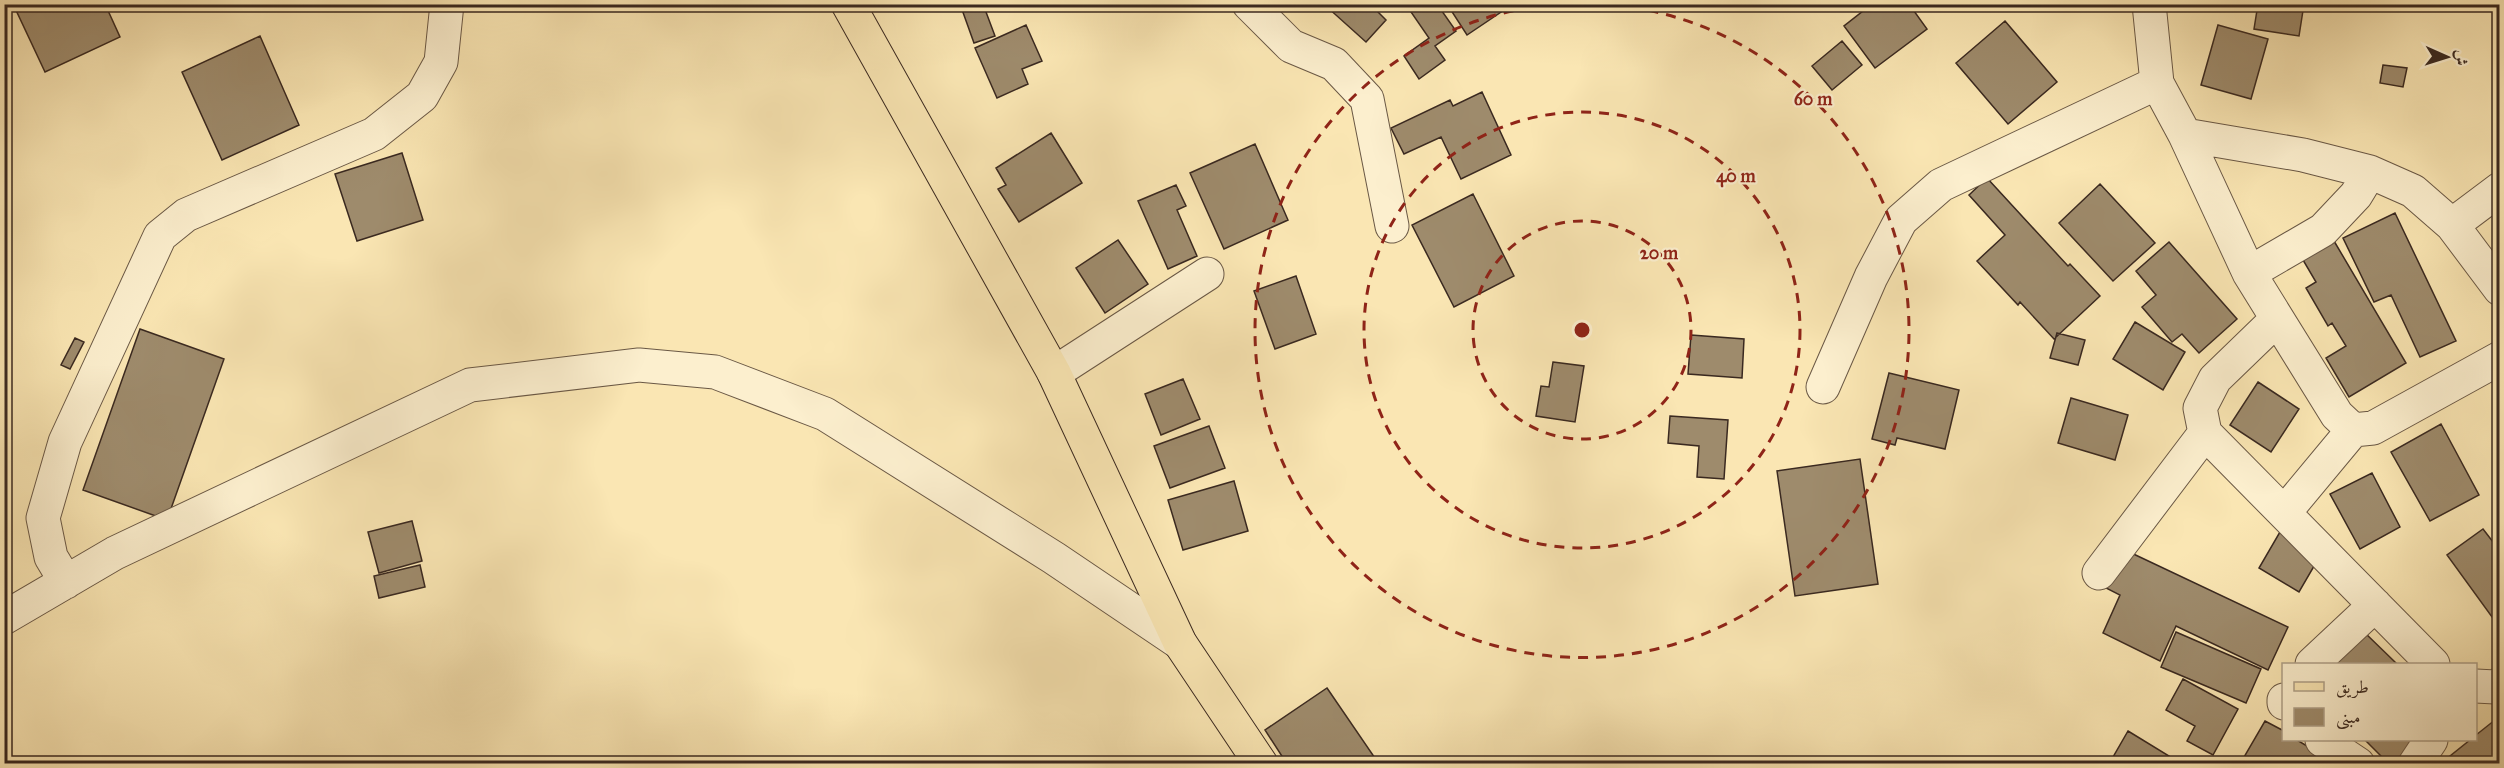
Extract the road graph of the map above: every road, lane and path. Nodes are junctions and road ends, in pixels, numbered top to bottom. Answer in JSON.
{"nodes":[{"id":1,"x":447,"y":4,"type":"edge"},
{"id":2,"x":848,"y":4,"type":"edge"},
{"id":3,"x":1249,"y":4,"type":"edge"},
{"id":4,"x":2149,"y":4,"type":"edge"},
{"id":5,"x":2157,"y":83,"type":"junction"},
{"id":6,"x":2185,"y":135,"type":"junction"},
{"id":7,"x":2370,"y":172,"type":"junction"},
{"id":8,"x":2499,"y":189,"type":"edge"},
{"id":9,"x":2452,"y":225,"type":"junction"},
{"id":10,"x":1392,"y":226,"type":"dead end"},
{"id":11,"x":2249,"y":273,"type":"junction"},
{"id":12,"x":1208,"y":274,"type":"dead end"},
{"id":13,"x":2499,"y":289,"type":"edge"},
{"id":14,"x":2277,"y":319,"type":"junction"},
{"id":15,"x":2499,"y":358,"type":"edge"},
{"id":16,"x":1054,"y":373,"type":"junction"},
{"id":17,"x":1823,"y":387,"type":"dead end"},
{"id":18,"x":2353,"y":429,"type":"junction"},
{"id":19,"x":2205,"y":433,"type":"junction"},
{"id":20,"x":2284,"y":513,"type":"junction"},
{"id":21,"x":2099,"y":573,"type":"dead end"},
{"id":22,"x":66,"y":582,"type":"junction"},
{"id":23,"x":2375,"y":606,"type":"junction"},
{"id":24,"x":4,"y":618,"type":"edge"},
{"id":25,"x":1180,"y":643,"type":"junction"},
{"id":26,"x":2313,"y":663,"type":"edge"},
{"id":27,"x":2432,"y":663,"type":"edge"},
{"id":28,"x":2499,"y":684,"type":"edge"},
{"id":29,"x":2477,"y":686,"type":"edge"},
{"id":30,"x":2324,"y":741,"type":"edge"},
{"id":31,"x":2430,"y":741,"type":"edge"},
{"id":32,"x":1261,"y":764,"type":"edge"},
{"id":33,"x":2358,"y":764,"type":"edge"},
{"id":34,"x":2415,"y":764,"type":"edge"}],
"edges":[{"from":1,"to":22,"type":"street"},
{"from":2,"to":16,"type":"main road"},
{"from":3,"to":10,"type":"street"},
{"from":4,"to":5,"type":"street"},
{"from":5,"to":6,"type":"street"},
{"from":5,"to":17,"type":"street"},
{"from":6,"to":7,"type":"street"},
{"from":6,"to":11,"type":"street"},
{"from":7,"to":9,"type":"street"},
{"from":7,"to":11,"type":"street"},
{"from":8,"to":9,"type":"street"},
{"from":9,"to":13,"type":"street"},
{"from":11,"to":14,"type":"street"},
{"from":12,"to":16,"type":"street"},
{"from":14,"to":18,"type":"street"},
{"from":14,"to":19,"type":"street"},
{"from":15,"to":18,"type":"street"},
{"from":16,"to":25,"type":"main road"},
{"from":18,"to":20,"type":"street"},
{"from":19,"to":20,"type":"street"},
{"from":19,"to":21,"type":"street"},
{"from":20,"to":23,"type":"street"},
{"from":22,"to":24,"type":"street"},
{"from":22,"to":25,"type":"street"},
{"from":23,"to":26,"type":"street"},
{"from":23,"to":27,"type":"street"},
{"from":25,"to":32,"type":"main road"},
{"from":28,"to":29,"type":"street"},
{"from":30,"to":33,"type":"street"},
{"from":31,"to":34,"type":"street"}]}
